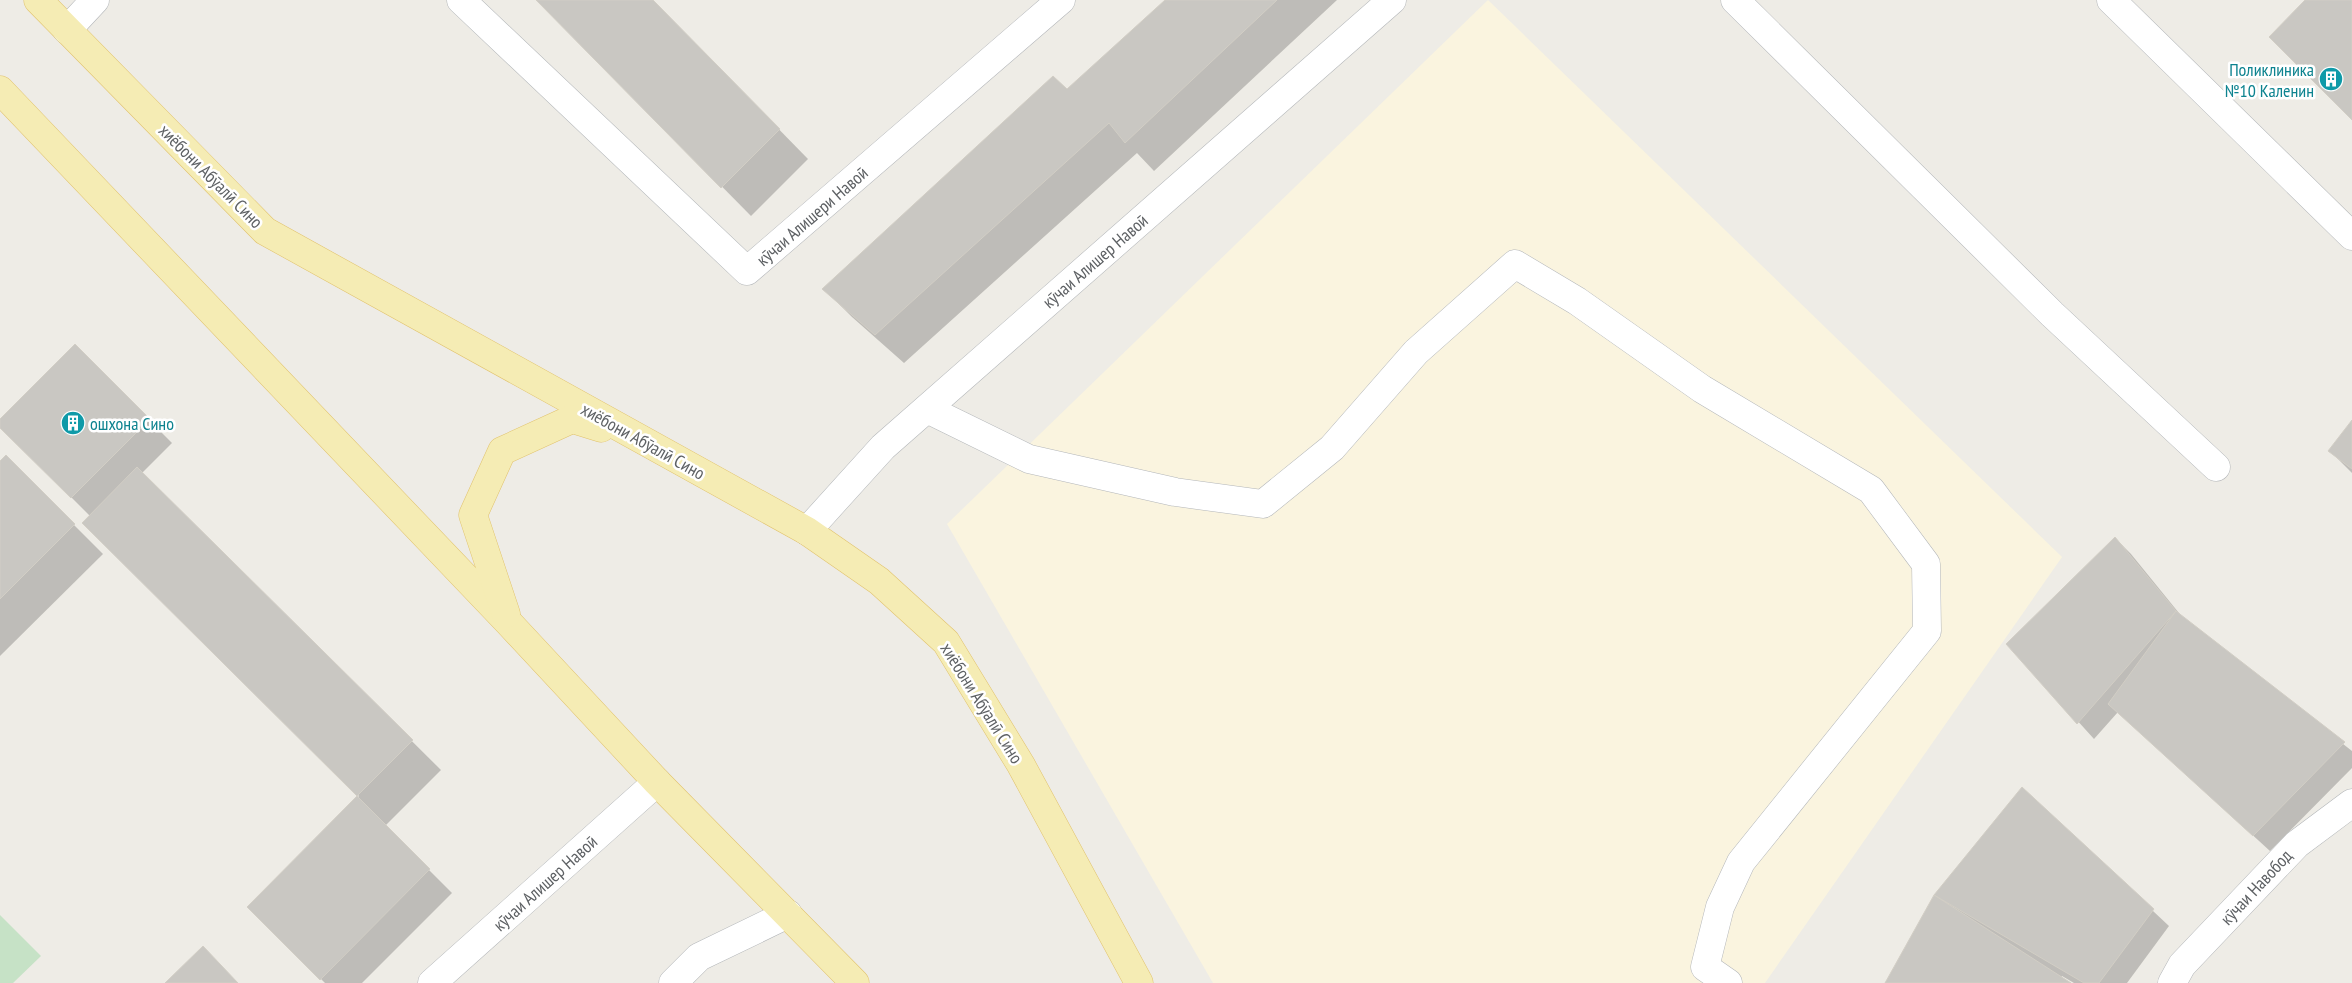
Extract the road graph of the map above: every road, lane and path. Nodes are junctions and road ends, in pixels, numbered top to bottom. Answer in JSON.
{"nodes":[{"id":1,"x":38,"y":0,"type":"edge"},
{"id":2,"x":95,"y":0,"type":"edge"},
{"id":3,"x":460,"y":0,"type":"edge"},
{"id":4,"x":1061,"y":0,"type":"edge"},
{"id":5,"x":1392,"y":0,"type":"edge"},
{"id":6,"x":1736,"y":0,"type":"edge"},
{"id":7,"x":2111,"y":0,"type":"edge"},
{"id":8,"x":67,"y":30,"type":"junction"},
{"id":9,"x":0,"y":90,"type":"edge"},
{"id":10,"x":2351,"y":232,"type":"edge"},
{"id":11,"x":927,"y":409,"type":"junction"},
{"id":12,"x":645,"y":443,"type":"junction"},
{"id":13,"x":2216,"y":467,"type":"dead end"},
{"id":14,"x":807,"y":531,"type":"junction"},
{"id":15,"x":508,"y":622,"type":"junction"},
{"id":16,"x":657,"y":782,"type":"junction"},
{"id":17,"x":2352,"y":802,"type":"edge"},
{"id":18,"x":788,"y":914,"type":"junction"},
{"id":19,"x":1134,"y":979,"type":"edge"},
{"id":20,"x":432,"y":983,"type":"edge"},
{"id":21,"x":673,"y":983,"type":"edge"},
{"id":22,"x":855,"y":983,"type":"edge"},
{"id":23,"x":1728,"y":983,"type":"edge"},
{"id":24,"x":2172,"y":983,"type":"edge"}],
"edges":[{"from":1,"to":8,"type":"main road","name":"хиёбони Абӯалӣ Сино"},
{"from":2,"to":8,"type":"street"},
{"from":3,"to":4,"type":"street","name":"кӯчаи Алишери Навоӣ"},
{"from":5,"to":11,"type":"street","name":"кӯчаи Алишер Навоӣ"},
{"from":6,"to":13,"type":"street"},
{"from":7,"to":10,"type":"street"},
{"from":8,"to":12,"type":"main road","name":"хиёбони Абӯалӣ Сино"},
{"from":9,"to":15,"type":"main road"},
{"from":11,"to":14,"type":"street","name":"кӯчаи Алишер Навоӣ"},
{"from":11,"to":23,"type":"street"},
{"from":12,"to":14,"type":"main road","name":"хиёбони Абӯалӣ Сино"},
{"from":12,"to":15,"type":"main road"},
{"from":14,"to":19,"type":"main road","name":"хиёбони Абӯалӣ Сино"},
{"from":15,"to":16,"type":"main road"},
{"from":16,"to":18,"type":"main road"},
{"from":16,"to":20,"type":"street","name":"кӯчаи Алишер Навоӣ"},
{"from":17,"to":24,"type":"street","name":"кӯчаи Навобод"},
{"from":18,"to":21,"type":"street"},
{"from":18,"to":22,"type":"main road"}]}
